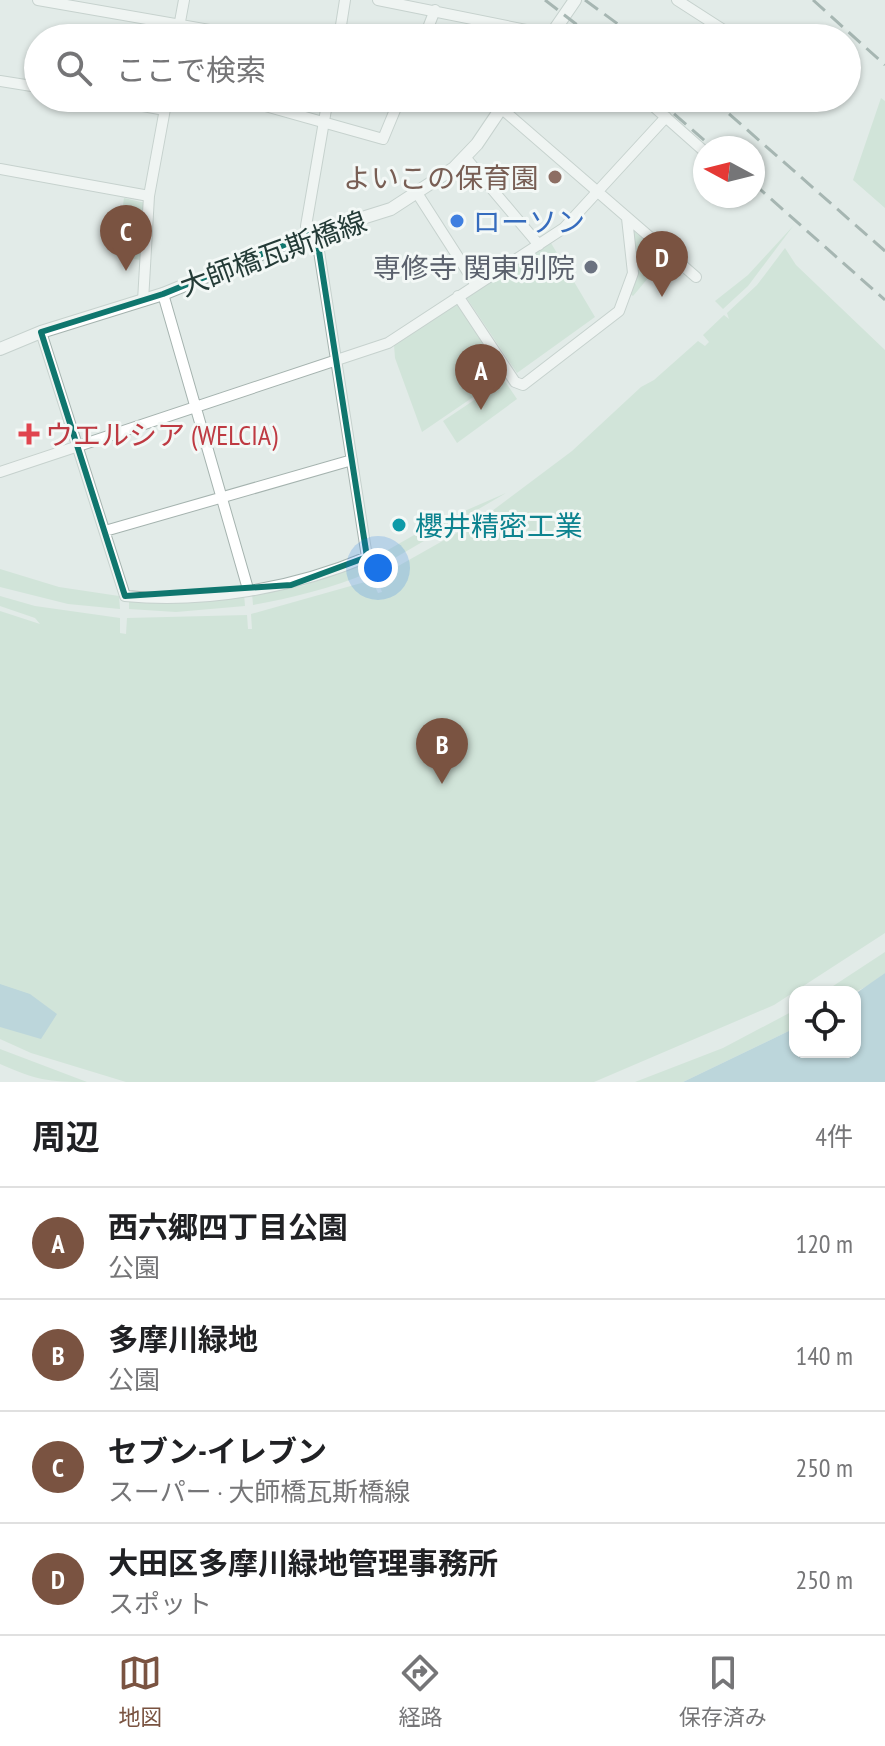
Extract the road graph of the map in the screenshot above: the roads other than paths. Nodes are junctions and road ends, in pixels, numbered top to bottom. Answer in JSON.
{"nodes":[{"id":1,"x":38,"y":0,"type":"edge"},
{"id":2,"x":184,"y":0,"type":"edge"},
{"id":3,"x":345,"y":0,"type":"edge"},
{"id":4,"x":378,"y":0,"type":"edge"},
{"id":5,"x":575,"y":0,"type":"edge"},
{"id":6,"x":677,"y":0,"type":"edge"},
{"id":7,"x":92,"y":5,"type":"edge"},
{"id":8,"x":435,"y":10,"type":"junction"},
{"id":9,"x":175,"y":24,"type":"edge"},
{"id":10,"x":179,"y":24,"type":"edge"},
{"id":11,"x":341,"y":24,"type":"edge"},
{"id":12,"x":430,"y":24,"type":"edge"},
{"id":13,"x":497,"y":24,"type":"edge"},
{"id":14,"x":558,"y":24,"type":"edge"},
{"id":15,"x":714,"y":24,"type":"edge"},
{"id":16,"x":0,"y":81,"type":"edge"},
{"id":17,"x":24,"y":85,"type":"edge"},
{"id":18,"x":165,"y":112,"type":"edge"},
{"id":19,"x":283,"y":112,"type":"edge"},
{"id":20,"x":325,"y":112,"type":"edge"},
{"id":21,"x":394,"y":112,"type":"edge"},
{"id":22,"x":498,"y":112,"type":"edge"},
{"id":23,"x":515,"y":112,"type":"edge"},
{"id":24,"x":660,"y":112,"type":"edge"},
{"id":25,"x":666,"y":117,"type":"junction"},
{"id":26,"x":323,"y":124,"type":"junction"},
{"id":27,"x":693,"y":141,"type":"edge"},
{"id":28,"x":465,"y":157,"type":"junction"},
{"id":29,"x":0,"y":169,"type":"edge"},
{"id":30,"x":598,"y":191,"type":"junction"},
{"id":31,"x":417,"y":193,"type":"junction"},
{"id":32,"x":149,"y":196,"type":"junction"},
{"id":33,"x":627,"y":218,"type":"junction"},
{"id":34,"x":312,"y":234,"type":"junction"},
{"id":35,"x":539,"y":245,"type":"junction"},
{"id":36,"x":696,"y":277,"type":"dead end"},
{"id":37,"x":476,"y":285,"type":"junction"},
{"id":38,"x":163,"y":294,"type":"junction"},
{"id":39,"x":458,"y":296,"type":"junction"},
{"id":40,"x":143,"y":301,"type":"junction"},
{"id":41,"x":41,"y":332,"type":"junction"},
{"id":42,"x":0,"y":349,"type":"edge"},
{"id":43,"x":335,"y":360,"type":"junction"},
{"id":44,"x":196,"y":408,"type":"junction"},
{"id":45,"x":77,"y":447,"type":"junction"},
{"id":46,"x":352,"y":460,"type":"junction"},
{"id":47,"x":0,"y":472,"type":"edge"},
{"id":48,"x":222,"y":498,"type":"junction"},
{"id":49,"x":105,"y":531,"type":"junction"},
{"id":50,"x":248,"y":589,"type":"junction"}],
"edges":[{"from":1,"to":7,"type":"street"},
{"from":2,"to":10,"type":"street"},
{"from":3,"to":11,"type":"street"},
{"from":4,"to":8,"type":"street"},
{"from":5,"to":14,"type":"street"},
{"from":6,"to":15,"type":"street"},
{"from":7,"to":9,"type":"street"},
{"from":8,"to":12,"type":"street"},
{"from":8,"to":13,"type":"street"},
{"from":16,"to":17,"type":"street"},
{"from":18,"to":32,"type":"street"},
{"from":19,"to":26,"type":"street"},
{"from":20,"to":26,"type":"street"},
{"from":21,"to":26,"type":"street"},
{"from":22,"to":28,"type":"street","name":"大師橋瓦斯橋線"},
{"from":23,"to":30,"type":"street"},
{"from":24,"to":25,"type":"street"},
{"from":25,"to":27,"type":"street"},
{"from":25,"to":30,"type":"street"},
{"from":26,"to":34,"type":"street"},
{"from":28,"to":31,"type":"street","name":"大師橋瓦斯橋線"},
{"from":28,"to":35,"type":"street"},
{"from":29,"to":32,"type":"street"},
{"from":30,"to":33,"type":"street"},
{"from":30,"to":35,"type":"street"},
{"from":31,"to":34,"type":"street","name":"大師橋瓦斯橋線"},
{"from":31,"to":37,"type":"street"},
{"from":32,"to":40,"type":"street"},
{"from":33,"to":36,"type":"street"},
{"from":33,"to":39,"type":"street"},
{"from":34,"to":38,"type":"street","name":"大師橋瓦斯橋線"},
{"from":34,"to":43,"type":"street"},
{"from":35,"to":37,"type":"street"},
{"from":37,"to":39,"type":"street"},
{"from":38,"to":40,"type":"street","name":"大師橋瓦斯橋線"},
{"from":38,"to":44,"type":"street"},
{"from":39,"to":43,"type":"street"},
{"from":40,"to":41,"type":"street","name":"大師橋瓦斯橋線"},
{"from":41,"to":42,"type":"street","name":"大師橋瓦斯橋線"},
{"from":41,"to":45,"type":"street"},
{"from":43,"to":44,"type":"street"},
{"from":43,"to":46,"type":"street"},
{"from":44,"to":45,"type":"street"},
{"from":44,"to":48,"type":"street"},
{"from":45,"to":47,"type":"street"},
{"from":45,"to":49,"type":"street"},
{"from":46,"to":48,"type":"street"},
{"from":46,"to":50,"type":"street"},
{"from":48,"to":49,"type":"street"},
{"from":48,"to":50,"type":"street"},
{"from":49,"to":50,"type":"street"}]}
